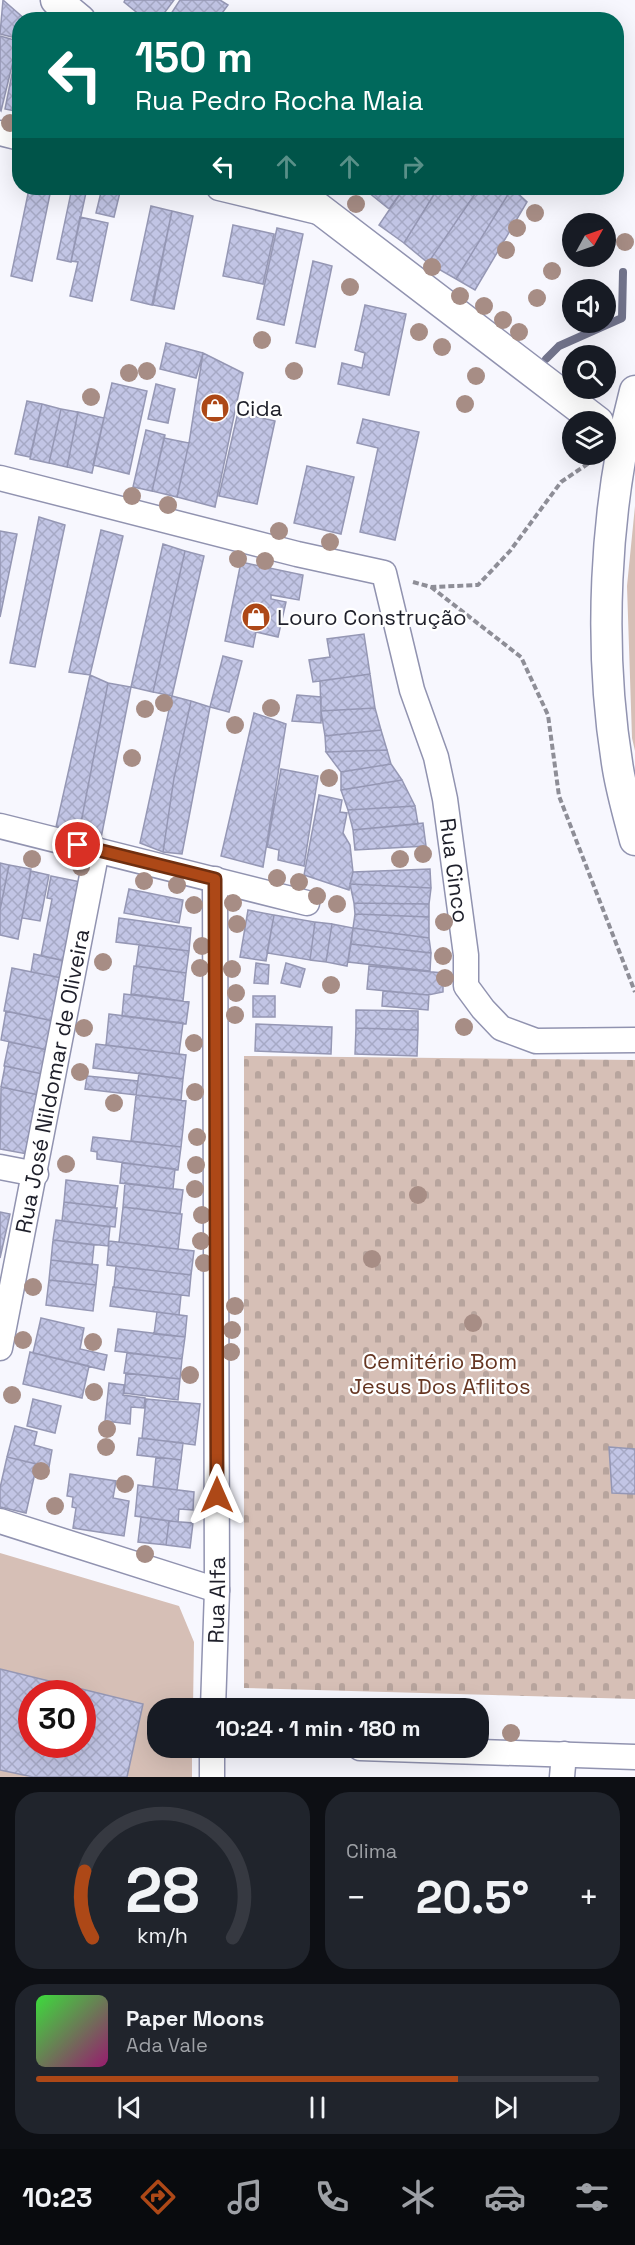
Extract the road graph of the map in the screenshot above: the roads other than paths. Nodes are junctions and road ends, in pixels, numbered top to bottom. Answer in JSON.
{"nodes":[{"id":1,"x":56,"y":0,"type":"edge"},
{"id":2,"x":70,"y":12,"type":"edge"},
{"id":3,"x":248,"y":195,"type":"edge"},
{"id":4,"x":301,"y":195,"type":"edge"},
{"id":5,"x":325,"y":214,"type":"junction"},
{"id":6,"x":635,"y":391,"type":"edge"},
{"id":7,"x":584,"y":411,"type":"edge"},
{"id":8,"x":616,"y":428,"type":"edge"},
{"id":9,"x":610,"y":465,"type":"edge"},
{"id":10,"x":0,"y":478,"type":"edge"},
{"id":11,"x":0,"y":826,"type":"edge"},
{"id":12,"x":635,"y":840,"type":"edge"},
{"id":13,"x":97,"y":850,"type":"junction"},
{"id":14,"x":215,"y":879,"type":"junction"},
{"id":15,"x":307,"y":903,"type":"dead end"},
{"id":16,"x":635,"y":1040,"type":"edge"},
{"id":17,"x":0,"y":1167,"type":"edge"},
{"id":18,"x":36,"y":1174,"type":"junction"},
{"id":19,"x":0,"y":1348,"type":"edge"},
{"id":20,"x":0,"y":1521,"type":"edge"},
{"id":21,"x":217,"y":1590,"type":"junction"},
{"id":22,"x":213,"y":1698,"type":"edge"},
{"id":23,"x":635,"y":1757,"type":"edge"},
{"id":24,"x":212,"y":1758,"type":"edge"},
{"id":25,"x":473,"y":1758,"type":"edge"},
{"id":26,"x":563,"y":1766,"type":"edge"},
{"id":27,"x":212,"y":1777,"type":"edge"}],
"edges":[{"from":1,"to":2,"type":"street"},
{"from":3,"to":5,"type":"street"},
{"from":4,"to":5,"type":"street"},
{"from":5,"to":7,"type":"street"},
{"from":6,"to":8,"type":"street"},
{"from":9,"to":12,"type":"street"},
{"from":10,"to":16,"type":"street","name":"Rua Cinco"},
{"from":11,"to":13,"type":"street"},
{"from":13,"to":14,"type":"street"},
{"from":13,"to":18,"type":"street","name":"Rua José Nildomar de Oliveira"},
{"from":14,"to":15,"type":"street"},
{"from":14,"to":21,"type":"street","name":"Rua Alfa"},
{"from":17,"to":18,"type":"street"},
{"from":18,"to":19,"type":"street","name":"Rua José Nildomar de Oliveira"},
{"from":20,"to":21,"type":"street"},
{"from":21,"to":22,"type":"street","name":"Rua Alfa"},
{"from":23,"to":26,"type":"street"},
{"from":24,"to":27,"type":"street"},
{"from":25,"to":26,"type":"street"}]}
